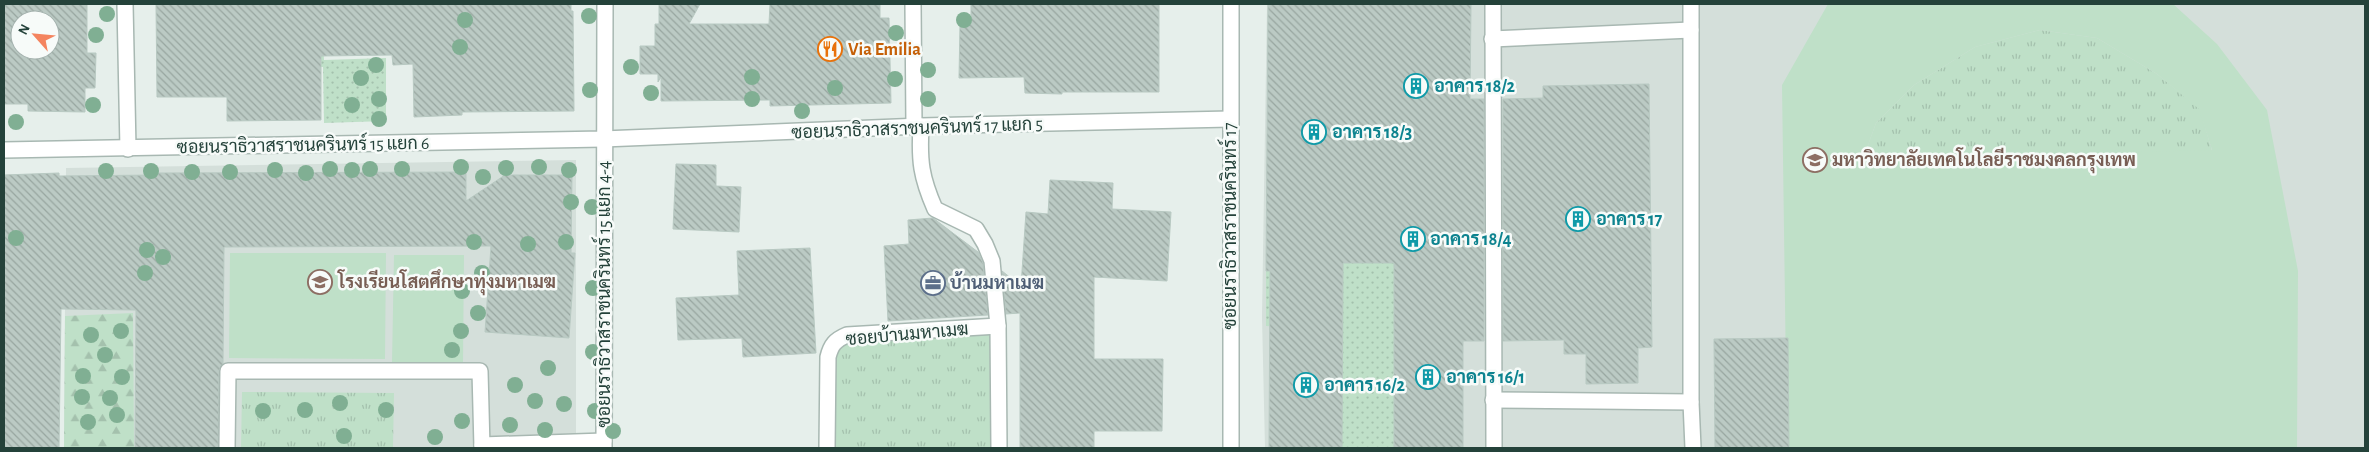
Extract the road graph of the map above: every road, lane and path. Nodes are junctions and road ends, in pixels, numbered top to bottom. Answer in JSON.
{"nodes":[{"id":1,"x":126,"y":4,"type":"edge"},
{"id":2,"x":605,"y":4,"type":"edge"},
{"id":3,"x":913,"y":4,"type":"edge"},
{"id":4,"x":1231,"y":4,"type":"edge"},
{"id":5,"x":1493,"y":4,"type":"edge"},
{"id":6,"x":1690,"y":4,"type":"edge"},
{"id":7,"x":1691,"y":30,"type":"junction"},
{"id":8,"x":1492,"y":39,"type":"junction"},
{"id":9,"x":1230,"y":119,"type":"junction"},
{"id":10,"x":918,"y":126,"type":"junction"},
{"id":11,"x":603,"y":140,"type":"junction"},
{"id":12,"x":128,"y":149,"type":"junction"},
{"id":13,"x":4,"y":150,"type":"edge"},
{"id":14,"x":998,"y":326,"type":"junction"},
{"id":15,"x":1493,"y":400,"type":"junction"},
{"id":16,"x":1691,"y":402,"type":"junction"},
{"id":17,"x":604,"y":445,"type":"edge"},
{"id":18,"x":482,"y":447,"type":"edge"},
{"id":19,"x":227,"y":448,"type":"edge"},
{"id":20,"x":827,"y":448,"type":"edge"},
{"id":21,"x":999,"y":448,"type":"edge"},
{"id":22,"x":1231,"y":448,"type":"edge"},
{"id":23,"x":1494,"y":448,"type":"edge"},
{"id":24,"x":1693,"y":448,"type":"edge"}],
"edges":[{"from":1,"to":12,"type":"street"},
{"from":2,"to":11,"type":"street","name":"ซอยนราธิวาสราชนครินทร์ 15 แยก 4-4"},
{"from":3,"to":10,"type":"street"},
{"from":4,"to":9,"type":"street","name":"ซอยนราธิวาสราชนครินทร์ 17"},
{"from":5,"to":8,"type":"street"},
{"from":6,"to":7,"type":"street"},
{"from":7,"to":8,"type":"street"},
{"from":7,"to":16,"type":"street"},
{"from":8,"to":15,"type":"street"},
{"from":9,"to":10,"type":"street","name":"ซอยนราธิวาสราชนครินทร์ 17 แยก 5"},
{"from":9,"to":22,"type":"street","name":"ซอยนราธิวาสราชนครินทร์ 17"},
{"from":10,"to":11,"type":"street","name":"ซอยนราธิวาสราชนครินทร์ 17 แยก 5"},
{"from":10,"to":14,"type":"street"},
{"from":11,"to":12,"type":"street","name":"ซอยนราธิวาสราชนครินทร์ 15 แยก 6"},
{"from":11,"to":17,"type":"street","name":"ซอยนราธิวาสราชนครินทร์ 15 แยก 4-4"},
{"from":12,"to":13,"type":"street","name":"ซอยนราธิวาสราชนครินทร์ 15 แยก 6"},
{"from":14,"to":20,"type":"street","name":"ซอยบ้านมหาเมฆ"},
{"from":14,"to":21,"type":"street"},
{"from":15,"to":16,"type":"street"},
{"from":15,"to":23,"type":"street"},
{"from":16,"to":24,"type":"street"},
{"from":17,"to":18,"type":"street"},
{"from":18,"to":19,"type":"street"}]}
